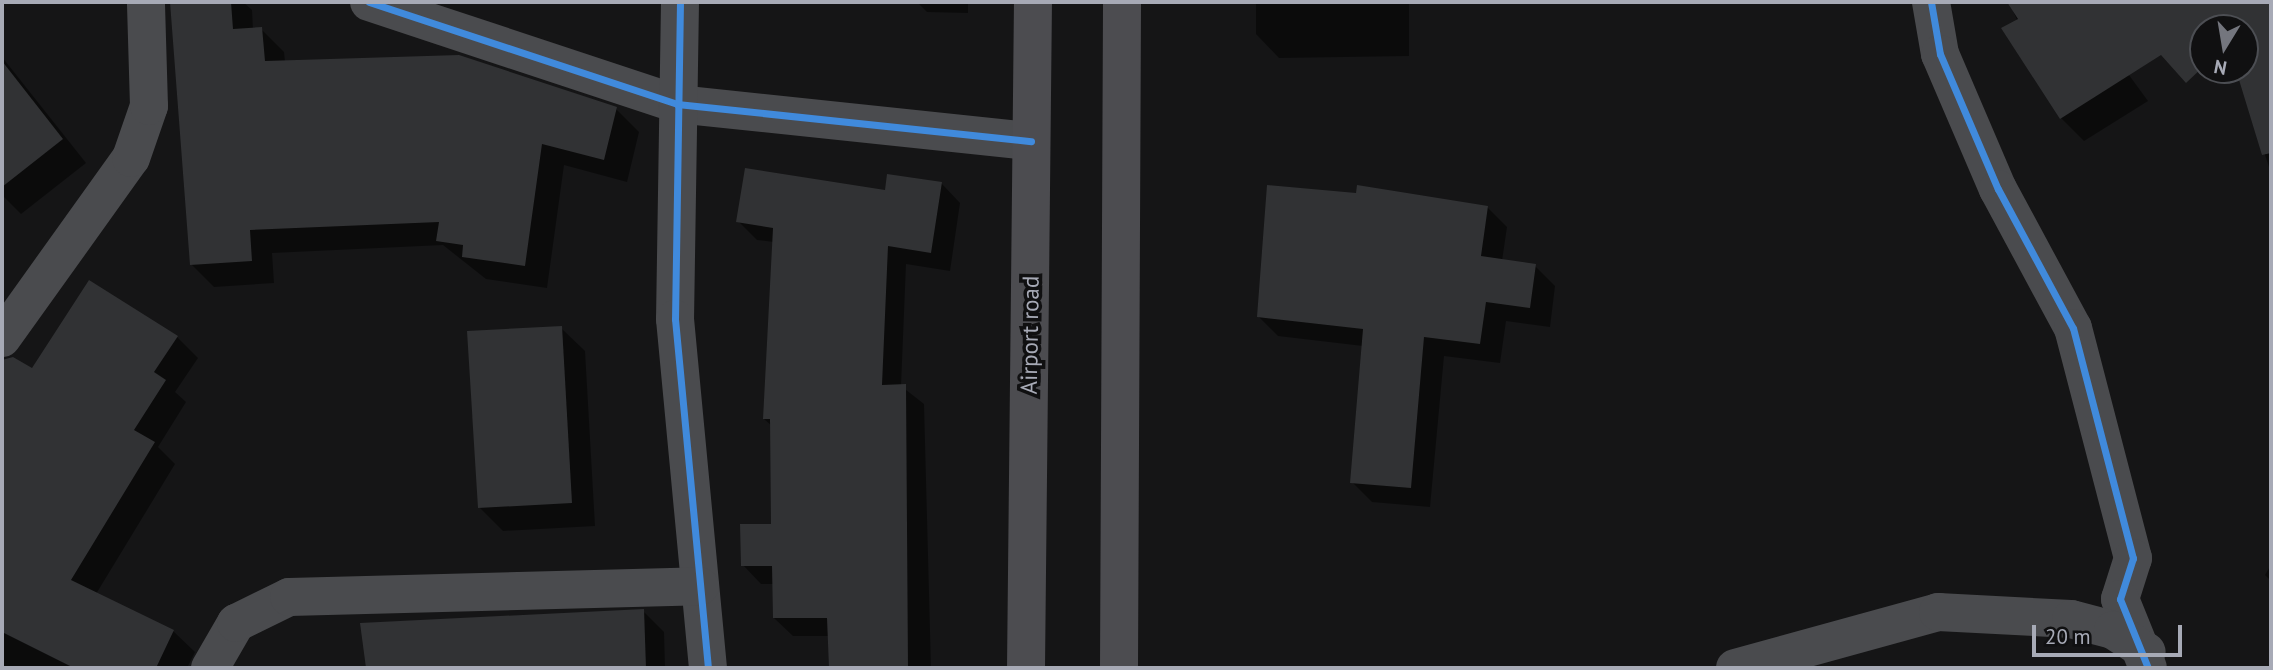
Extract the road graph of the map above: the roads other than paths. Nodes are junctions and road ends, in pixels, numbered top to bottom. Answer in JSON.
{"nodes":[{"id":1,"x":146,"y":2,"type":"edge"},
{"id":2,"x":369,"y":2,"type":"edge"},
{"id":3,"x":680,"y":2,"type":"edge"},
{"id":4,"x":1033,"y":2,"type":"edge"},
{"id":5,"x":1122,"y":2,"type":"edge"},
{"id":6,"x":1931,"y":2,"type":"edge"},
{"id":7,"x":677,"y":104,"type":"junction"},
{"id":8,"x":1031,"y":141,"type":"junction"},
{"id":9,"x":2,"y":338,"type":"edge"},
{"id":10,"x":700,"y":586,"type":"junction"},
{"id":11,"x":2148,"y":660,"type":"edge"},
{"id":12,"x":210,"y":668,"type":"edge"},
{"id":13,"x":708,"y":668,"type":"edge"},
{"id":14,"x":1026,"y":668,"type":"edge"},
{"id":15,"x":1119,"y":668,"type":"edge"},
{"id":16,"x":1735,"y":668,"type":"edge"}],
"edges":[{"from":1,"to":9,"type":"street"},
{"from":2,"to":7,"type":"street"},
{"from":3,"to":7,"type":"street"},
{"from":4,"to":8,"type":"main road","name":"Airport road"},
{"from":5,"to":15,"type":"main road"},
{"from":6,"to":11,"type":"street"},
{"from":7,"to":8,"type":"street"},
{"from":7,"to":10,"type":"street"},
{"from":8,"to":14,"type":"main road","name":"Airport road"},
{"from":10,"to":12,"type":"street"},
{"from":10,"to":13,"type":"street"},
{"from":11,"to":16,"type":"street"}]}
